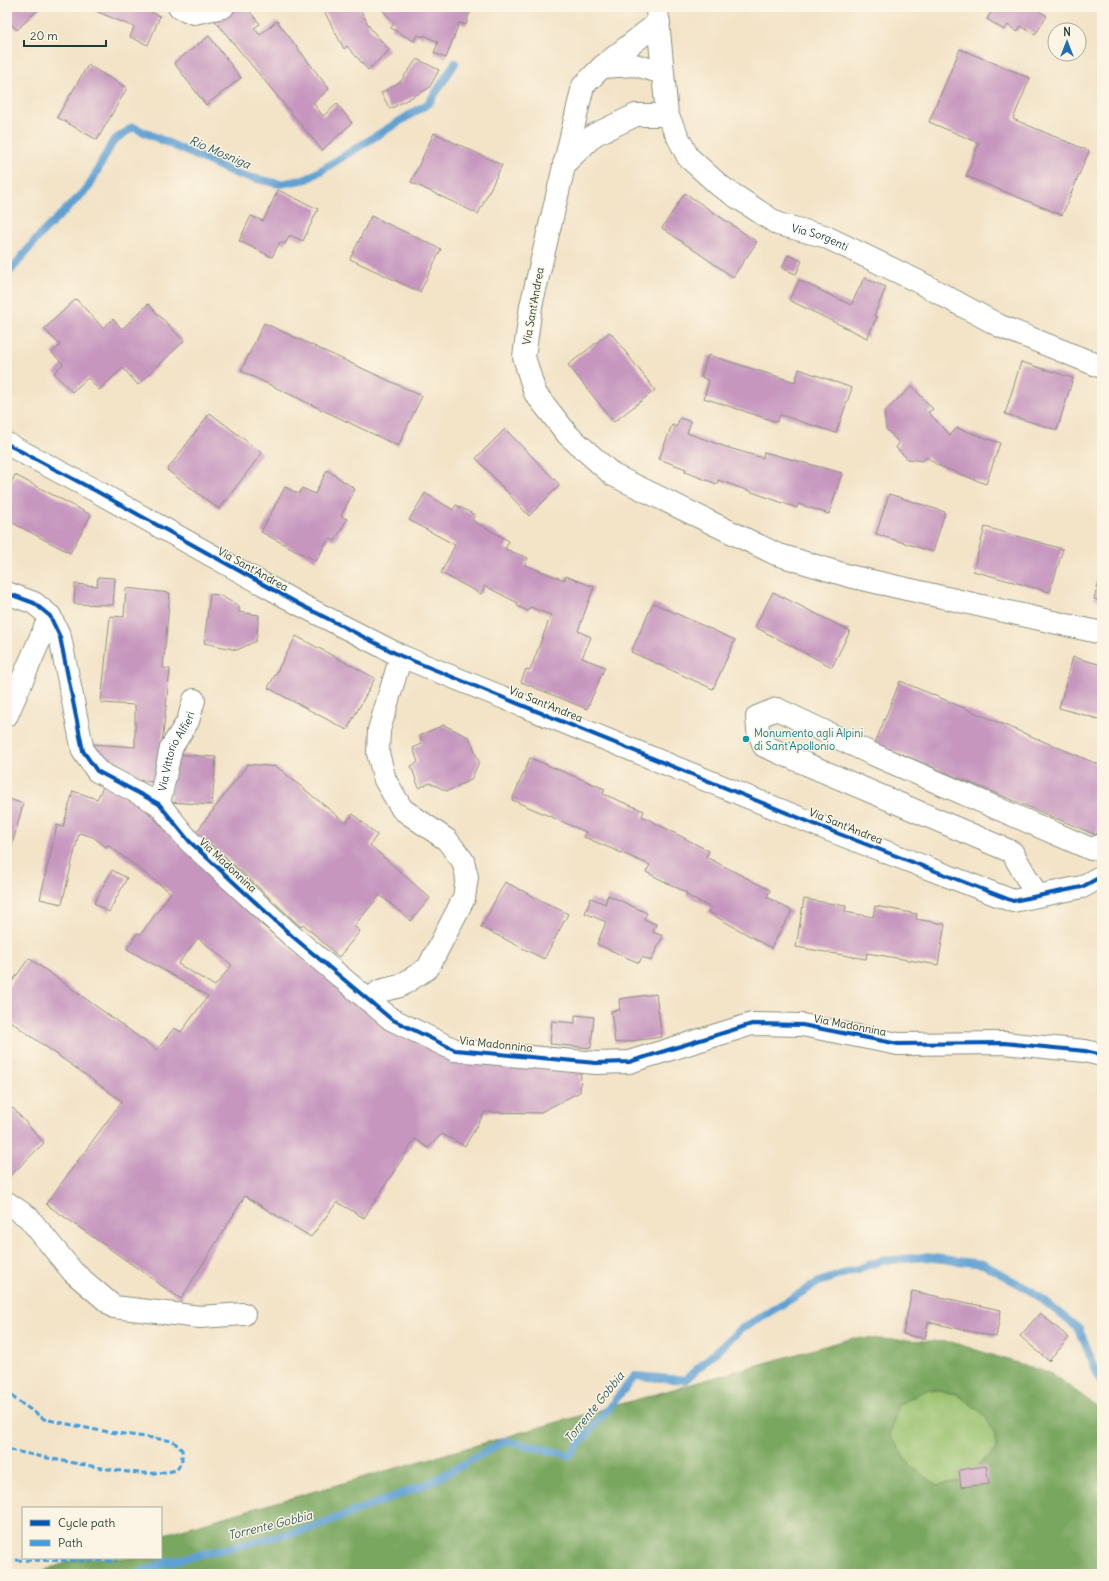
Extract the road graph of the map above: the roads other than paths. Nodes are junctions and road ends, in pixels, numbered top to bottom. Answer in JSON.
{"nodes":[{"id":1,"x":179,"y":7,"type":"edge"},
{"id":2,"x":224,"y":7,"type":"edge"},
{"id":3,"x":658,"y":14,"type":"edge"},
{"id":4,"x":602,"y":67,"type":"junction"},
{"id":5,"x":663,"y":73,"type":"junction"},
{"id":6,"x":667,"y":115,"type":"junction"},
{"id":7,"x":563,"y":165,"type":"junction"},
{"id":8,"x":1102,"y":367,"type":"edge"},
{"id":9,"x":7,"y":444,"type":"edge"},
{"id":10,"x":7,"y":593,"type":"edge"},
{"id":11,"x":50,"y":616,"type":"junction"},
{"id":12,"x":1102,"y":633,"type":"edge"},
{"id":13,"x":401,"y":656,"type":"junction"},
{"id":14,"x":194,"y":700,"type":"dead end"},
{"id":15,"x":7,"y":715,"type":"edge"},
{"id":16,"x":159,"y":804,"type":"junction"},
{"id":17,"x":1102,"y":845,"type":"edge"},
{"id":18,"x":1102,"y":876,"type":"edge"},
{"id":19,"x":1037,"y":896,"type":"junction"},
{"id":20,"x":368,"y":1000,"type":"junction"},
{"id":21,"x":1098,"y":1051,"type":"edge"},
{"id":22,"x":7,"y":1203,"type":"edge"},
{"id":23,"x":244,"y":1314,"type":"dead end"}],
"edges":[{"from":1,"to":2,"type":"street"},
{"from":3,"to":4,"type":"street","name":"Via Sant'Andrea"},
{"from":3,"to":5,"type":"street","name":"Via Sorgenti"},
{"from":4,"to":5,"type":"street"},
{"from":4,"to":7,"type":"street","name":"Via Sant'Andrea"},
{"from":5,"to":6,"type":"street","name":"Via Sorgenti"},
{"from":6,"to":7,"type":"street"},
{"from":6,"to":8,"type":"street","name":"Via Sorgenti"},
{"from":7,"to":12,"type":"street","name":"Via Sant'Andrea"},
{"from":9,"to":13,"type":"street","name":"Via Sant'Andrea"},
{"from":10,"to":11,"type":"street","name":"Via Madonnina"},
{"from":11,"to":15,"type":"street"},
{"from":11,"to":16,"type":"street","name":"Via Madonnina"},
{"from":13,"to":19,"type":"street","name":"Via Sant'Andrea"},
{"from":13,"to":20,"type":"street"},
{"from":14,"to":16,"type":"street","name":"Via Vittorio Alfieri"},
{"from":16,"to":20,"type":"street","name":"Via Madonnina"},
{"from":17,"to":19,"type":"street"},
{"from":18,"to":19,"type":"street","name":"Via Sant'Andrea"},
{"from":20,"to":21,"type":"street","name":"Via Madonnina"},
{"from":22,"to":23,"type":"street"}]}
